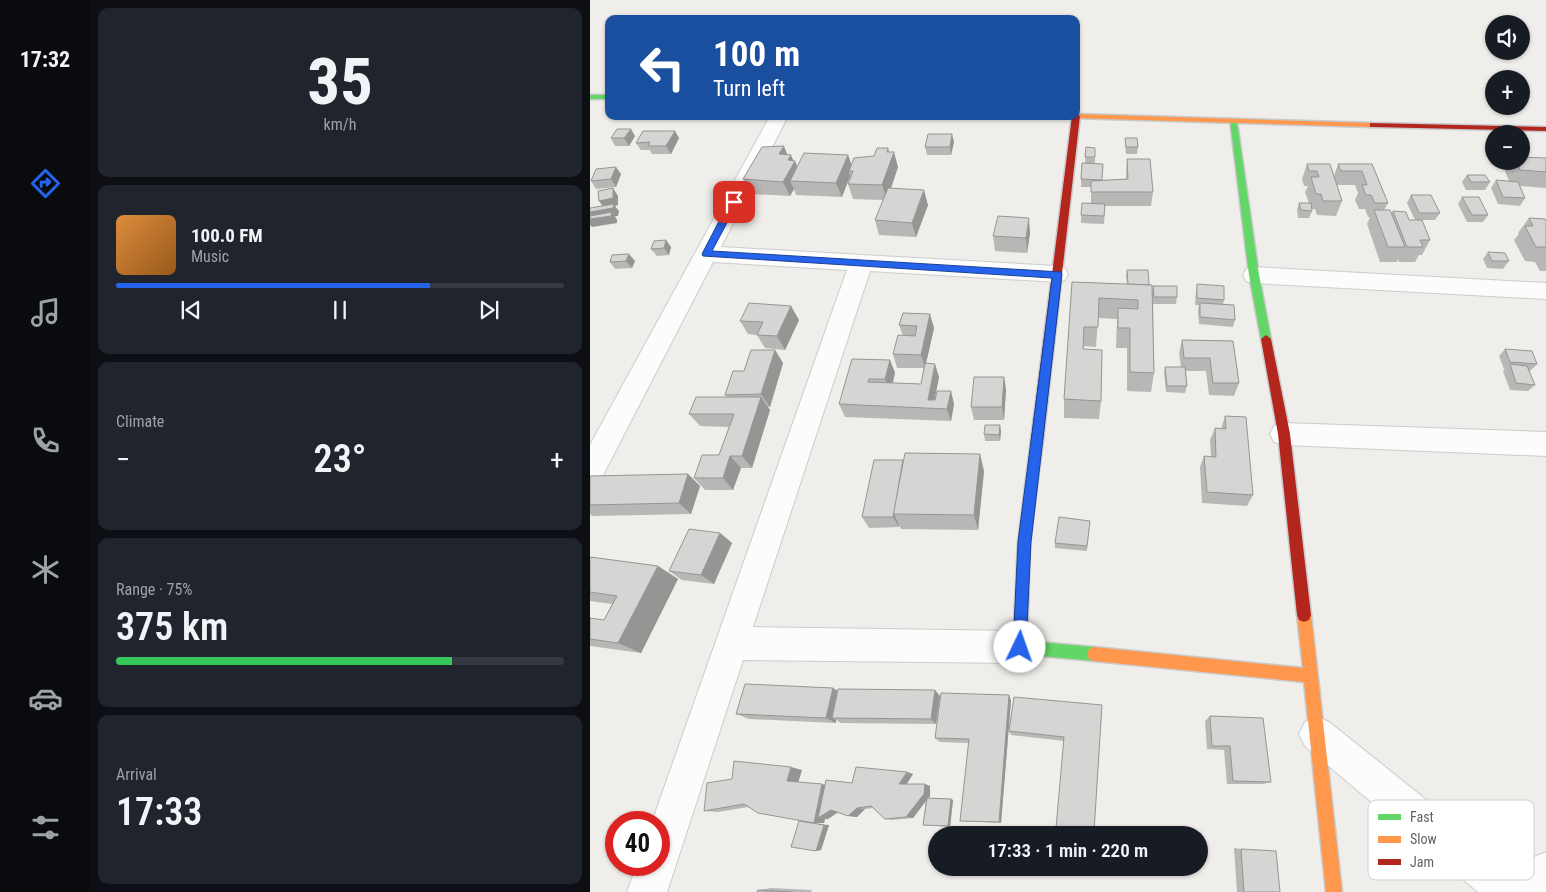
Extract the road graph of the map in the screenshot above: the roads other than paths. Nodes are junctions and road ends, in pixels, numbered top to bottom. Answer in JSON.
{"nodes":[{"id":1,"x":590,"y":97,"type":"edge"},
{"id":2,"x":605,"y":97,"type":"edge"},
{"id":3,"x":1080,"y":116,"type":"edge"},
{"id":4,"x":777,"y":120,"type":"edge"},
{"id":5,"x":1076,"y":120,"type":"edge"},
{"id":6,"x":1233,"y":122,"type":"junction"},
{"id":7,"x":1546,"y":129,"type":"edge"},
{"id":8,"x":706,"y":254,"type":"junction"},
{"id":9,"x":861,"y":263,"type":"junction"},
{"id":10,"x":1057,"y":274,"type":"junction"},
{"id":11,"x":1254,"y":275,"type":"junction"},
{"id":12,"x":1546,"y":291,"type":"edge"},
{"id":13,"x":1284,"y":434,"type":"junction"},
{"id":14,"x":601,"y":435,"type":"edge"},
{"id":15,"x":1546,"y":444,"type":"edge"},
{"id":16,"x":590,"y":472,"type":"edge"},
{"id":17,"x":732,"y":643,"type":"junction"},
{"id":18,"x":1020,"y":647,"type":"junction"},
{"id":19,"x":1310,"y":676,"type":"junction"},
{"id":20,"x":1316,"y":734,"type":"junction"},
{"id":21,"x":1395,"y":800,"type":"edge"},
{"id":22,"x":670,"y":824,"type":"edge"},
{"id":23,"x":1546,"y":872,"type":"edge"},
{"id":24,"x":652,"y":876,"type":"edge"},
{"id":25,"x":1534,"y":877,"type":"edge"},
{"id":26,"x":1491,"y":880,"type":"edge"},
{"id":27,"x":1528,"y":880,"type":"edge"},
{"id":28,"x":1504,"y":891,"type":"edge"},
{"id":29,"x":647,"y":892,"type":"edge"},
{"id":30,"x":1334,"y":892,"type":"edge"}],
"edges":[{"from":1,"to":2,"type":"street"},
{"from":3,"to":6,"type":"street"},
{"from":4,"to":8,"type":"street"},
{"from":5,"to":10,"type":"street"},
{"from":6,"to":7,"type":"street"},
{"from":6,"to":11,"type":"street"},
{"from":8,"to":9,"type":"street"},
{"from":8,"to":14,"type":"street"},
{"from":9,"to":10,"type":"street"},
{"from":9,"to":17,"type":"street"},
{"from":10,"to":18,"type":"street"},
{"from":11,"to":12,"type":"street"},
{"from":11,"to":13,"type":"street"},
{"from":13,"to":15,"type":"street"},
{"from":13,"to":19,"type":"street"},
{"from":14,"to":16,"type":"street"},
{"from":17,"to":18,"type":"street"},
{"from":17,"to":22,"type":"street"},
{"from":18,"to":19,"type":"street"},
{"from":19,"to":20,"type":"street"},
{"from":20,"to":21,"type":"street"},
{"from":20,"to":30,"type":"street"},
{"from":23,"to":25,"type":"street"},
{"from":24,"to":29,"type":"street"},
{"from":26,"to":28,"type":"street"},
{"from":27,"to":28,"type":"street"}]}
